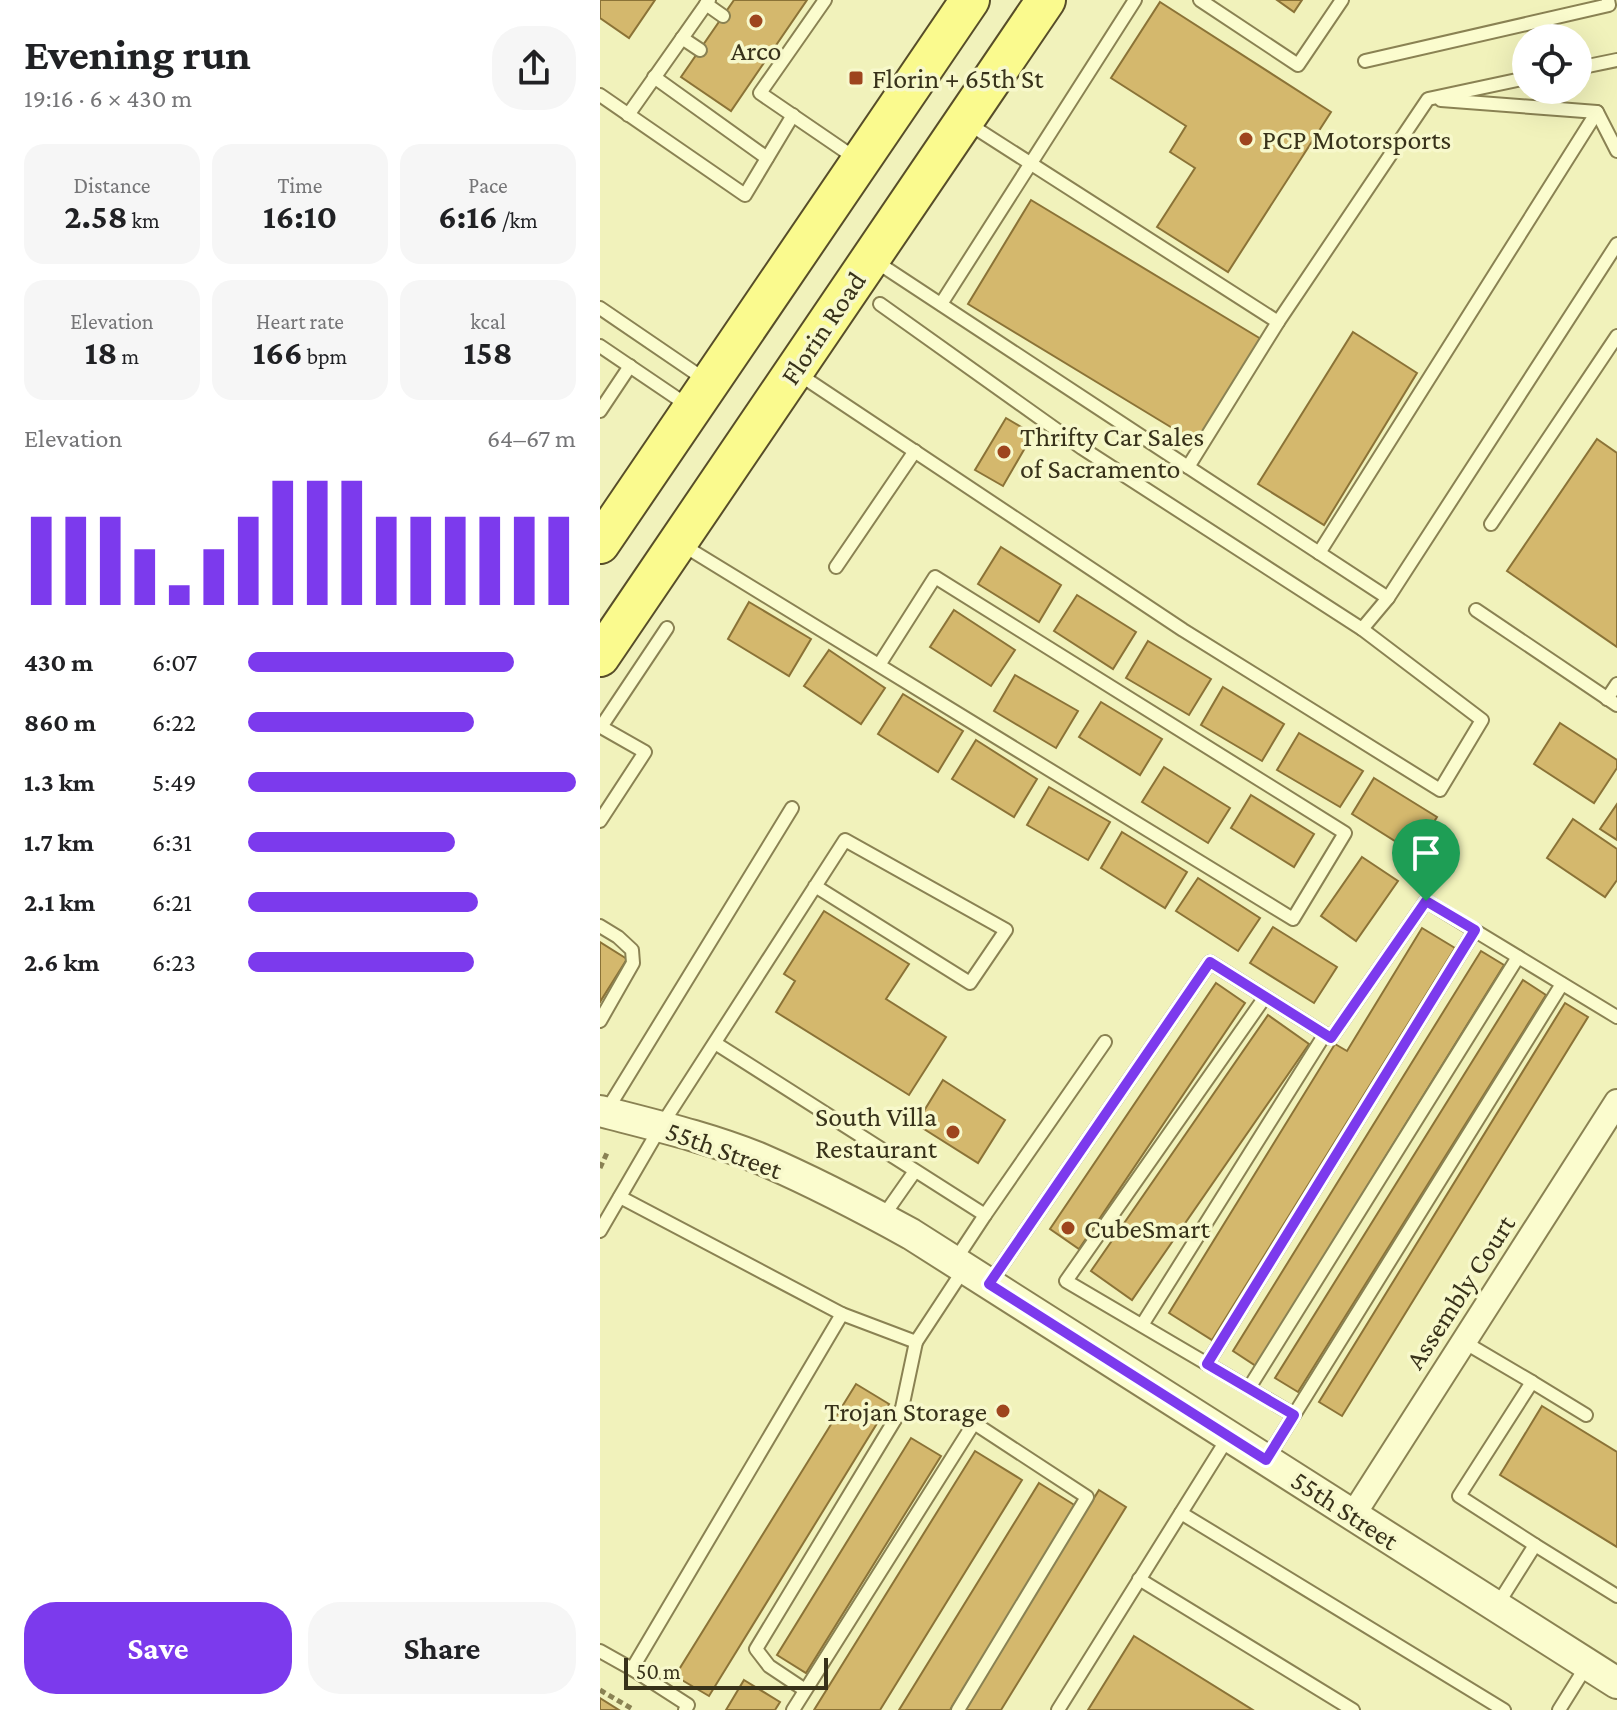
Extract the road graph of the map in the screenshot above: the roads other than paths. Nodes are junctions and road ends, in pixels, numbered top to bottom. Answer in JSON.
{"nodes":[{"id":1,"x":825,"y":0,"type":"edge"},
{"id":2,"x":970,"y":0,"type":"edge"},
{"id":3,"x":1046,"y":0,"type":"edge"},
{"id":4,"x":1135,"y":0,"type":"edge"},
{"id":5,"x":1200,"y":0,"type":"edge"},
{"id":6,"x":1342,"y":0,"type":"edge"},
{"id":7,"x":1608,"y":0,"type":"edge"},
{"id":8,"x":707,"y":2,"type":"edge"},
{"id":9,"x":797,"y":14,"type":"dead end"},
{"id":10,"x":723,"y":16,"type":"dead end"},
{"id":11,"x":809,"y":22,"type":"junction"},
{"id":12,"x":682,"y":38,"type":"junction"},
{"id":13,"x":700,"y":50,"type":"dead end"},
{"id":14,"x":772,"y":51,"type":"dead end"},
{"id":15,"x":784,"y":59,"type":"junction"},
{"id":16,"x":1617,"y":60,"type":"edge"},
{"id":17,"x":1365,"y":61,"type":"dead end"},
{"id":18,"x":1592,"y":65,"type":"edge"},
{"id":19,"x":654,"y":77,"type":"junction"},
{"id":20,"x":1512,"y":81,"type":"edge"},
{"id":21,"x":749,"y":84,"type":"dead end"},
{"id":22,"x":760,"y":93,"type":"junction"},
{"id":23,"x":600,"y":95,"type":"edge"},
{"id":24,"x":1428,"y":99,"type":"junction"},
{"id":25,"x":1597,"y":112,"type":"junction"},
{"id":26,"x":628,"y":115,"type":"junction"},
{"id":27,"x":793,"y":115,"type":"junction"},
{"id":28,"x":964,"y":121,"type":"junction"},
{"id":29,"x":1617,"y":151,"type":"edge"},
{"id":30,"x":767,"y":158,"type":"junction"},
{"id":31,"x":860,"y":162,"type":"junction"},
{"id":32,"x":1029,"y":163,"type":"junction"},
{"id":33,"x":1617,"y":244,"type":"edge"},
{"id":34,"x":871,"y":258,"type":"junction"},
{"id":35,"x":880,"y":304,"type":"dead end"},
{"id":36,"x":941,"y":304,"type":"junction"},
{"id":37,"x":600,"y":308,"type":"edge"},
{"id":38,"x":1278,"y":322,"type":"junction"},
{"id":39,"x":1617,"y":336,"type":"edge"},
{"id":40,"x":600,"y":346,"type":"edge"},
{"id":41,"x":630,"y":366,"type":"junction"},
{"id":42,"x":794,"y":371,"type":"junction"},
{"id":43,"x":701,"y":396,"type":"junction"},
{"id":44,"x":600,"y":411,"type":"edge"},
{"id":45,"x":915,"y":451,"type":"junction"},
{"id":46,"x":1188,"y":467,"type":"junction"},
{"id":47,"x":1491,"y":524,"type":"dead end"},
{"id":48,"x":678,"y":542,"type":"junction"},
{"id":49,"x":600,"y":544,"type":"edge"},
{"id":50,"x":1319,"y":553,"type":"junction"},
{"id":51,"x":836,"y":567,"type":"dead end"},
{"id":52,"x":1388,"y":598,"type":"junction"},
{"id":53,"x":1476,"y":610,"type":"dead end"},
{"id":54,"x":667,"y":628,"type":"dead end"},
{"id":55,"x":1362,"y":629,"type":"junction"},
{"id":56,"x":600,"y":657,"type":"edge"},
{"id":57,"x":879,"y":665,"type":"junction"},
{"id":58,"x":1617,"y":684,"type":"edge"},
{"id":59,"x":1612,"y":702,"type":"edge"},
{"id":60,"x":600,"y":726,"type":"edge"},
{"id":61,"x":792,"y":808,"type":"dead end"},
{"id":62,"x":600,"y":821,"type":"edge"},
{"id":63,"x":815,"y":886,"type":"junction"},
{"id":64,"x":600,"y":926,"type":"edge"},
{"id":65,"x":1475,"y":930,"type":"junction"},
{"id":66,"x":1518,"y":957,"type":"junction"},
{"id":67,"x":1562,"y":984,"type":"junction"},
{"id":68,"x":1265,"y":997,"type":"junction"},
{"id":69,"x":1617,"y":1017,"type":"edge"},
{"id":70,"x":600,"y":1021,"type":"edge"},
{"id":71,"x":1325,"y":1034,"type":"junction"},
{"id":72,"x":1105,"y":1042,"type":"dead end"},
{"id":73,"x":715,"y":1043,"type":"junction"},
{"id":74,"x":1617,"y":1102,"type":"edge"},
{"id":75,"x":603,"y":1112,"type":"edge"},
{"id":76,"x":661,"y":1126,"type":"junction"},
{"id":77,"x":915,"y":1171,"type":"junction"},
{"id":78,"x":620,"y":1197,"type":"junction"},
{"id":79,"x":985,"y":1215,"type":"junction"},
{"id":80,"x":882,"y":1218,"type":"junction"},
{"id":81,"x":600,"y":1231,"type":"edge"},
{"id":82,"x":969,"y":1271,"type":"junction"},
{"id":83,"x":842,"y":1314,"type":"junction"},
{"id":84,"x":1142,"y":1325,"type":"junction"},
{"id":85,"x":916,"y":1342,"type":"junction"},
{"id":86,"x":1464,"y":1342,"type":"junction"},
{"id":87,"x":1207,"y":1364,"type":"junction"},
{"id":88,"x":1532,"y":1382,"type":"junction"},
{"id":89,"x":1249,"y":1388,"type":"junction"},
{"id":90,"x":1294,"y":1415,"type":"junction"},
{"id":91,"x":1586,"y":1415,"type":"dead end"},
{"id":92,"x":1229,"y":1436,"type":"junction"},
{"id":93,"x":1266,"y":1460,"type":"junction"},
{"id":94,"x":1181,"y":1513,"type":"junction"},
{"id":95,"x":1353,"y":1515,"type":"junction"},
{"id":96,"x":1535,"y":1545,"type":"junction"},
{"id":97,"x":1139,"y":1579,"type":"junction"},
{"id":98,"x":1617,"y":1596,"type":"edge"},
{"id":99,"x":1496,"y":1607,"type":"junction"},
{"id":100,"x":600,"y":1651,"type":"edge"},
{"id":101,"x":1587,"y":1664,"type":"junction"},
{"id":102,"x":632,"y":1669,"type":"junction"},
{"id":103,"x":1617,"y":1683,"type":"edge"},
{"id":104,"x":805,"y":1690,"type":"junction"},
{"id":105,"x":685,"y":1710,"type":"edge"},
{"id":106,"x":793,"y":1710,"type":"edge"},
{"id":107,"x":958,"y":1710,"type":"edge"},
{"id":108,"x":1058,"y":1710,"type":"edge"},
{"id":109,"x":1353,"y":1710,"type":"edge"},
{"id":110,"x":1504,"y":1710,"type":"edge"},
{"id":111,"x":1559,"y":1710,"type":"edge"}],
"edges":[{"from":1,"to":11,"type":"lane"},
{"from":2,"to":31,"type":"main road"},
{"from":3,"to":28,"type":"main road","name":"Florin Road"},
{"from":4,"to":32,"type":"lane"},
{"from":5,"to":6,"type":"lane"},
{"from":7,"to":17,"type":"lane"},
{"from":8,"to":10,"type":"lane"},
{"from":8,"to":12,"type":"lane"},
{"from":9,"to":11,"type":"lane"},
{"from":11,"to":15,"type":"lane"},
{"from":12,"to":13,"type":"lane"},
{"from":12,"to":19,"type":"lane"},
{"from":14,"to":15,"type":"lane"},
{"from":15,"to":22,"type":"lane"},
{"from":16,"to":18,"type":"lane"},
{"from":19,"to":26,"type":"lane"},
{"from":19,"to":30,"type":"lane"},
{"from":20,"to":24,"type":"lane"},
{"from":21,"to":22,"type":"lane"},
{"from":22,"to":27,"type":"lane"},
{"from":23,"to":26,"type":"lane"},
{"from":24,"to":25,"type":"lane"},
{"from":24,"to":38,"type":"lane"},
{"from":25,"to":29,"type":"lane"},
{"from":25,"to":50,"type":"lane"},
{"from":26,"to":30,"type":"lane"},
{"from":27,"to":30,"type":"lane"},
{"from":27,"to":31,"type":"lane"},
{"from":28,"to":32,"type":"lane"},
{"from":28,"to":34,"type":"main road","name":"Florin Road"},
{"from":31,"to":43,"type":"main road"},
{"from":32,"to":36,"type":"lane"},
{"from":32,"to":38,"type":"lane"},
{"from":33,"to":52,"type":"lane"},
{"from":34,"to":36,"type":"lane"},
{"from":34,"to":42,"type":"main road","name":"Florin Road"},
{"from":35,"to":55,"type":"lane"},
{"from":36,"to":46,"type":"lane"},
{"from":37,"to":43,"type":"lane"},
{"from":38,"to":46,"type":"lane"},
{"from":39,"to":47,"type":"lane"},
{"from":40,"to":41,"type":"lane"},
{"from":41,"to":43,"type":"lane"},
{"from":41,"to":44,"type":"lane"},
{"from":42,"to":45,"type":"lane"},
{"from":42,"to":48,"type":"main road","name":"Florin Road"},
{"from":43,"to":49,"type":"main road"},
{"from":45,"to":51,"type":"lane"},
{"from":45,"to":55,"type":"lane"},
{"from":46,"to":50,"type":"lane"},
{"from":48,"to":56,"type":"main road","name":"Florin Road"},
{"from":48,"to":57,"type":"lane"},
{"from":50,"to":52,"type":"lane"},
{"from":52,"to":55,"type":"lane"},
{"from":53,"to":59,"type":"lane"},
{"from":54,"to":60,"type":"lane"},
{"from":57,"to":57,"type":"lane"},
{"from":58,"to":59,"type":"lane"},
{"from":60,"to":62,"type":"lane"},
{"from":61,"to":75,"type":"lane"},
{"from":63,"to":63,"type":"lane"},
{"from":63,"to":73,"type":"lane"},
{"from":64,"to":70,"type":"lane"},
{"from":65,"to":66,"type":"lane"},
{"from":65,"to":71,"type":"lane"},
{"from":65,"to":87,"type":"lane"},
{"from":66,"to":67,"type":"lane"},
{"from":66,"to":89,"type":"lane"},
{"from":67,"to":69,"type":"lane"},
{"from":67,"to":90,"type":"lane"},
{"from":68,"to":71,"type":"lane"},
{"from":68,"to":82,"type":"lane"},
{"from":68,"to":84,"type":"lane"},
{"from":71,"to":84,"type":"lane"},
{"from":72,"to":79,"type":"lane"},
{"from":73,"to":76,"type":"lane"},
{"from":73,"to":77,"type":"lane"},
{"from":74,"to":86,"type":"street","name":"Assembly Court"},
{"from":75,"to":76,"type":"street","name":"55th Street"},
{"from":76,"to":78,"type":"lane"},
{"from":76,"to":80,"type":"street","name":"55th Street"},
{"from":77,"to":79,"type":"lane"},
{"from":77,"to":80,"type":"lane"},
{"from":78,"to":81,"type":"lane"},
{"from":78,"to":83,"type":"lane"},
{"from":79,"to":82,"type":"lane"},
{"from":80,"to":82,"type":"street","name":"55th Street"},
{"from":82,"to":85,"type":"lane"},
{"from":82,"to":92,"type":"street","name":"55th Street"},
{"from":83,"to":85,"type":"lane"},
{"from":83,"to":102,"type":"lane"},
{"from":84,"to":87,"type":"lane"},
{"from":85,"to":104,"type":"lane"},
{"from":86,"to":88,"type":"lane"},
{"from":86,"to":95,"type":"street","name":"Assembly Court"},
{"from":87,"to":89,"type":"lane"},
{"from":88,"to":91,"type":"lane"},
{"from":88,"to":96,"type":"lane"},
{"from":89,"to":90,"type":"lane"},
{"from":90,"to":93,"type":"lane"},
{"from":92,"to":93,"type":"street","name":"55th Street"},
{"from":92,"to":94,"type":"lane"},
{"from":93,"to":95,"type":"street","name":"55th Street"},
{"from":94,"to":97,"type":"lane"},
{"from":94,"to":110,"type":"lane"},
{"from":95,"to":99,"type":"street","name":"55th Street"},
{"from":96,"to":98,"type":"lane"},
{"from":96,"to":99,"type":"lane"},
{"from":97,"to":108,"type":"lane"},
{"from":97,"to":109,"type":"lane"},
{"from":99,"to":101,"type":"street","name":"55th Street"},
{"from":100,"to":102,"type":"lane"},
{"from":101,"to":103,"type":"street","name":"55th Street"},
{"from":101,"to":111,"type":"lane"},
{"from":102,"to":105,"type":"lane"},
{"from":104,"to":106,"type":"lane"},
{"from":104,"to":107,"type":"lane"}]}
